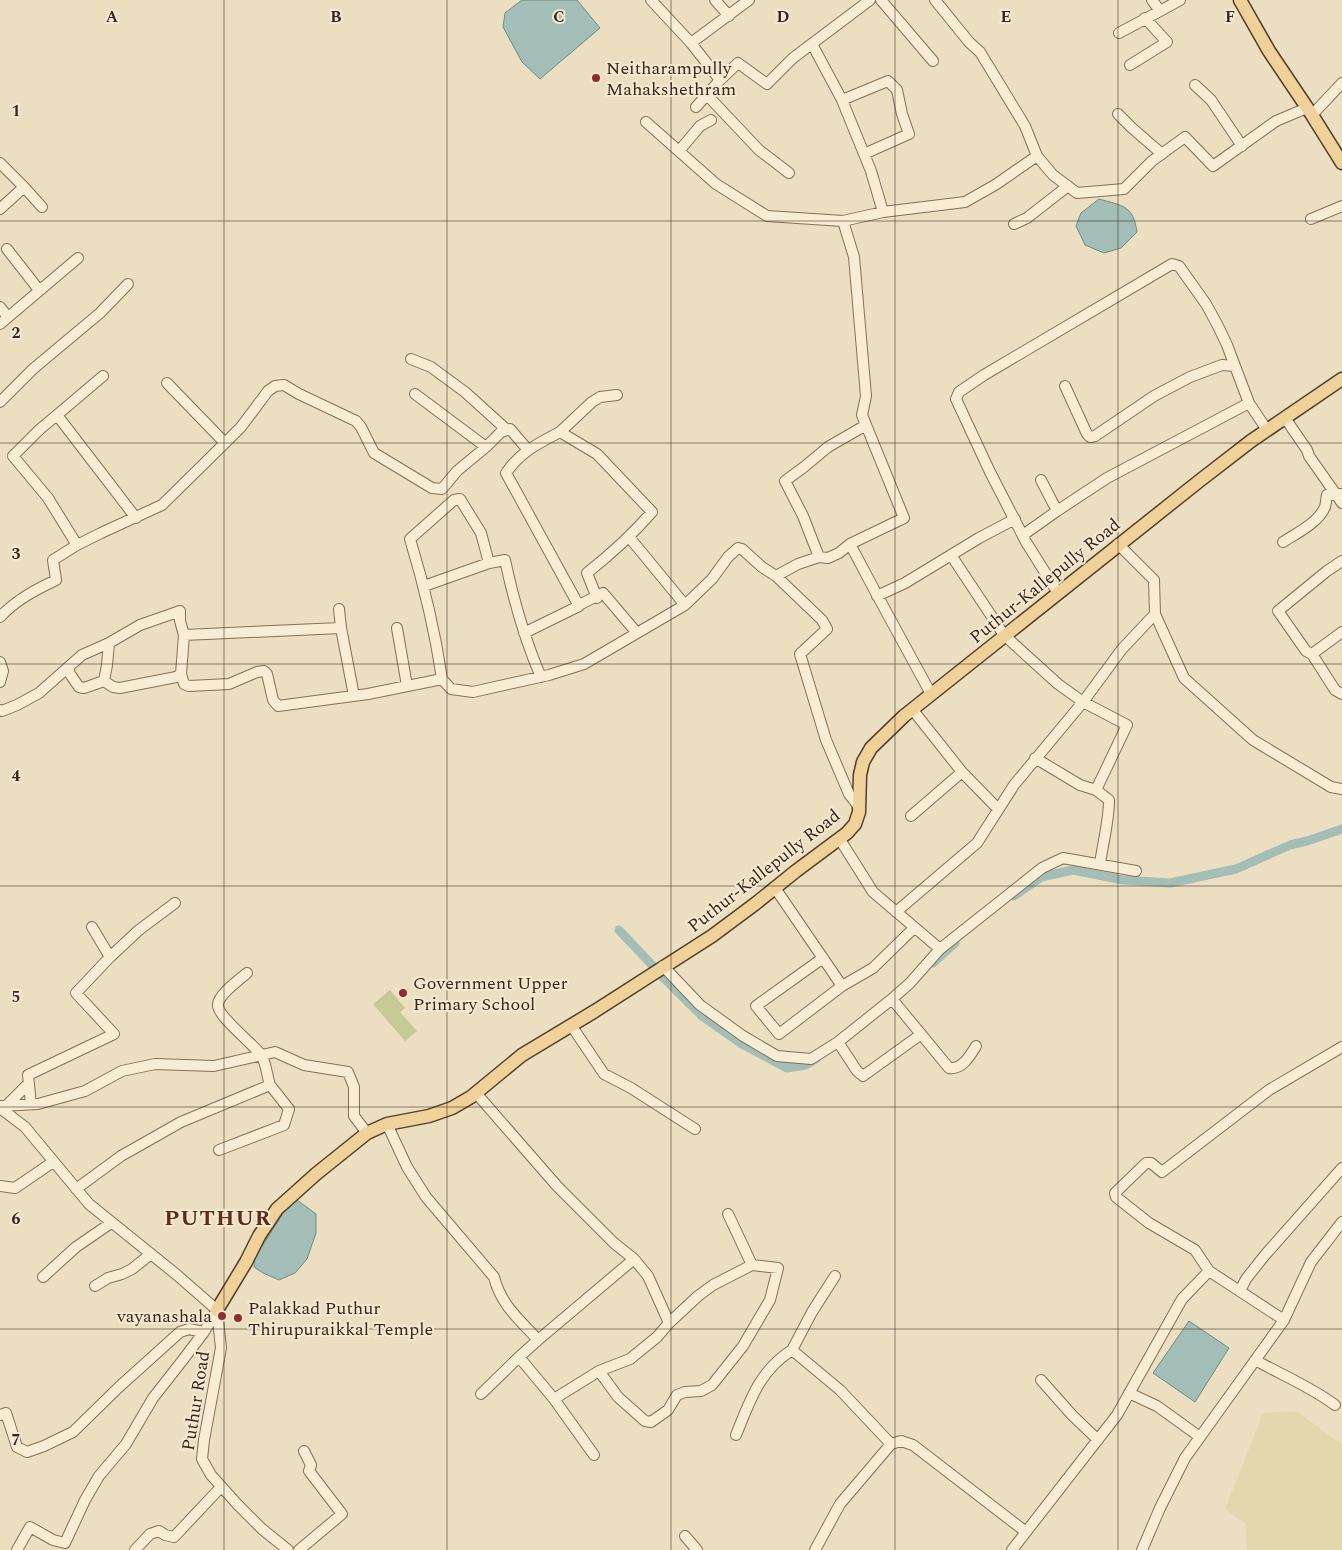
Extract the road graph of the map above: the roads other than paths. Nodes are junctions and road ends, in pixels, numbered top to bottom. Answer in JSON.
{"nodes":[{"id":1,"x":651,"y":0,"type":"edge"},
{"id":2,"x":715,"y":0,"type":"edge"},
{"id":3,"x":749,"y":0,"type":"edge"},
{"id":4,"x":870,"y":0,"type":"edge"},
{"id":5,"x":881,"y":0,"type":"edge"},
{"id":6,"x":935,"y":0,"type":"edge"},
{"id":7,"x":1152,"y":0,"type":"edge"},
{"id":8,"x":1180,"y":0,"type":"edge"},
{"id":9,"x":1241,"y":0,"type":"edge"},
{"id":10,"x":1160,"y":11,"type":"junction"},
{"id":11,"x":730,"y":16,"type":"junction"},
{"id":12,"x":1145,"y":18,"type":"junction"},
{"id":13,"x":1119,"y":33,"type":"dead end"},
{"id":14,"x":691,"y":43,"type":"junction"},
{"id":15,"x":812,"y":44,"type":"junction"},
{"id":16,"x":933,"y":61,"type":"dead end"},
{"id":17,"x":1130,"y":65,"type":"dead end"},
{"id":18,"x":720,"y":80,"type":"junction"},
{"id":19,"x":1342,"y":83,"type":"edge"},
{"id":20,"x":1195,"y":85,"type":"dead end"},
{"id":21,"x":707,"y":95,"type":"junction"},
{"id":22,"x":842,"y":100,"type":"junction"},
{"id":23,"x":696,"y":107,"type":"dead end"},
{"id":24,"x":1310,"y":112,"type":"junction"},
{"id":25,"x":1118,"y":114,"type":"dead end"},
{"id":26,"x":711,"y":120,"type":"dead end"},
{"id":27,"x":646,"y":122,"type":"dead end"},
{"id":28,"x":1242,"y":146,"type":"junction"},
{"id":29,"x":679,"y":151,"type":"junction"},
{"id":30,"x":864,"y":154,"type":"junction"},
{"id":31,"x":1162,"y":154,"type":"junction"},
{"id":32,"x":1037,"y":156,"type":"junction"},
{"id":33,"x":0,"y":163,"type":"edge"},
{"id":34,"x":1342,"y":163,"type":"edge"},
{"id":35,"x":788,"y":173,"type":"dead end"},
{"id":36,"x":1068,"y":186,"type":"junction"},
{"id":37,"x":24,"y":188,"type":"junction"},
{"id":38,"x":1342,"y":206,"type":"edge"},
{"id":39,"x":42,"y":207,"type":"dead end"},
{"id":40,"x":0,"y":209,"type":"edge"},
{"id":41,"x":882,"y":212,"type":"junction"},
{"id":42,"x":1311,"y":219,"type":"dead end"},
{"id":43,"x":843,"y":221,"type":"junction"},
{"id":44,"x":1014,"y":224,"type":"dead end"},
{"id":45,"x":7,"y":249,"type":"dead end"},
{"id":46,"x":78,"y":258,"type":"dead end"},
{"id":47,"x":128,"y":284,"type":"dead end"},
{"id":48,"x":39,"y":290,"type":"junction"},
{"id":49,"x":0,"y":307,"type":"edge"},
{"id":50,"x":8,"y":317,"type":"junction"},
{"id":51,"x":0,"y":324,"type":"edge"},
{"id":52,"x":411,"y":359,"type":"dead end"},
{"id":53,"x":1235,"y":366,"type":"junction"},
{"id":54,"x":103,"y":376,"type":"dead end"},
{"id":55,"x":1342,"y":379,"type":"edge"},
{"id":56,"x":167,"y":383,"type":"dead end"},
{"id":57,"x":1065,"y":386,"type":"dead end"},
{"id":58,"x":415,"y":394,"type":"dead end"},
{"id":59,"x":617,"y":395,"type":"dead end"},
{"id":60,"x":0,"y":402,"type":"edge"},
{"id":61,"x":1250,"y":403,"type":"junction"},
{"id":62,"x":57,"y":415,"type":"junction"},
{"id":63,"x":1284,"y":418,"type":"junction"},
{"id":64,"x":866,"y":425,"type":"junction"},
{"id":65,"x":507,"y":430,"type":"junction"},
{"id":66,"x":1266,"y":430,"type":"junction"},
{"id":67,"x":560,"y":432,"type":"junction"},
{"id":68,"x":225,"y":443,"type":"junction"},
{"id":69,"x":486,"y":447,"type":"junction"},
{"id":70,"x":528,"y":450,"type":"junction"},
{"id":71,"x":1041,"y":480,"type":"dead end"},
{"id":72,"x":1340,"y":497,"type":"edge"},
{"id":73,"x":1057,"y":510,"type":"junction"},
{"id":74,"x":136,"y":518,"type":"junction"},
{"id":75,"x":1014,"y":519,"type":"junction"},
{"id":76,"x":1023,"y":534,"type":"junction"},
{"id":77,"x":629,"y":537,"type":"junction"},
{"id":78,"x":1283,"y":542,"type":"dead end"},
{"id":79,"x":850,"y":544,"type":"junction"},
{"id":80,"x":1118,"y":544,"type":"junction"},
{"id":81,"x":77,"y":545,"type":"junction"},
{"id":82,"x":951,"y":555,"type":"junction"},
{"id":83,"x":818,"y":557,"type":"junction"},
{"id":84,"x":1342,"y":561,"type":"edge"},
{"id":85,"x":489,"y":563,"type":"junction"},
{"id":86,"x":776,"y":576,"type":"junction"},
{"id":87,"x":424,"y":586,"type":"junction"},
{"id":88,"x":1058,"y":593,"type":"junction"},
{"id":89,"x":877,"y":596,"type":"junction"},
{"id":90,"x":597,"y":597,"type":"junction"},
{"id":91,"x":579,"y":605,"type":"junction"},
{"id":92,"x":686,"y":605,"type":"junction"},
{"id":93,"x":339,"y":609,"type":"dead end"},
{"id":94,"x":1155,"y":614,"type":"junction"},
{"id":95,"x":0,"y":617,"type":"edge"},
{"id":96,"x":341,"y":628,"type":"junction"},
{"id":97,"x":397,"y":628,"type":"dead end"},
{"id":98,"x":1342,"y":632,"type":"edge"},
{"id":99,"x":524,"y":633,"type":"junction"},
{"id":100,"x":637,"y":634,"type":"junction"},
{"id":101,"x":184,"y":635,"type":"junction"},
{"id":102,"x":1004,"y":635,"type":"junction"},
{"id":103,"x":109,"y":643,"type":"junction"},
{"id":104,"x":1312,"y":654,"type":"junction"},
{"id":105,"x":0,"y":662,"type":"edge"},
{"id":106,"x":68,"y":666,"type":"junction"},
{"id":107,"x":181,"y":674,"type":"junction"},
{"id":108,"x":541,"y":677,"type":"junction"},
{"id":109,"x":442,"y":678,"type":"junction"},
{"id":110,"x":104,"y":680,"type":"junction"},
{"id":111,"x":0,"y":682,"type":"edge"},
{"id":112,"x":407,"y":686,"type":"junction"},
{"id":113,"x":931,"y":694,"type":"junction"},
{"id":114,"x":1342,"y":694,"type":"edge"},
{"id":115,"x":354,"y":696,"type":"junction"},
{"id":116,"x":1083,"y":702,"type":"junction"},
{"id":117,"x":912,"y":709,"type":"junction"},
{"id":118,"x":0,"y":710,"type":"edge"},
{"id":119,"x":1035,"y":758,"type":"junction"},
{"id":120,"x":962,"y":772,"type":"junction"},
{"id":121,"x":1342,"y":789,"type":"edge"},
{"id":122,"x":1096,"y":790,"type":"junction"},
{"id":123,"x":859,"y":807,"type":"junction"},
{"id":124,"x":998,"y":809,"type":"junction"},
{"id":125,"x":911,"y":816,"type":"dead end"},
{"id":126,"x":840,"y":838,"type":"junction"},
{"id":127,"x":1100,"y":864,"type":"junction"},
{"id":128,"x":1136,"y":871,"type":"dead end"},
{"id":129,"x":774,"y":888,"type":"junction"},
{"id":130,"x":175,"y":903,"type":"dead end"},
{"id":131,"x":896,"y":912,"type":"junction"},
{"id":132,"x":92,"y":927,"type":"dead end"},
{"id":133,"x":914,"y":928,"type":"junction"},
{"id":134,"x":940,"y":948,"type":"junction"},
{"id":135,"x":110,"y":957,"type":"junction"},
{"id":136,"x":823,"y":958,"type":"junction"},
{"id":137,"x":664,"y":966,"type":"junction"},
{"id":138,"x":247,"y":973,"type":"dead end"},
{"id":139,"x":842,"y":986,"type":"junction"},
{"id":140,"x":892,"y":999,"type":"junction"},
{"id":141,"x":571,"y":1025,"type":"junction"},
{"id":142,"x":920,"y":1035,"type":"junction"},
{"id":143,"x":838,"y":1042,"type":"junction"},
{"id":144,"x":976,"y":1046,"type":"dead end"},
{"id":145,"x":1342,"y":1047,"type":"edge"},
{"id":146,"x":262,"y":1055,"type":"junction"},
{"id":147,"x":29,"y":1083,"type":"junction"},
{"id":148,"x":270,"y":1085,"type":"junction"},
{"id":149,"x":476,"y":1093,"type":"junction"},
{"id":150,"x":31,"y":1104,"type":"junction"},
{"id":151,"x":2,"y":1107,"type":"edge"},
{"id":152,"x":387,"y":1124,"type":"junction"},
{"id":153,"x":695,"y":1129,"type":"dead end"},
{"id":154,"x":367,"y":1133,"type":"junction"},
{"id":155,"x":219,"y":1150,"type":"dead end"},
{"id":156,"x":53,"y":1162,"type":"junction"},
{"id":157,"x":1342,"y":1168,"type":"edge"},
{"id":158,"x":0,"y":1186,"type":"edge"},
{"id":159,"x":76,"y":1189,"type":"junction"},
{"id":160,"x":728,"y":1214,"type":"dead end"},
{"id":161,"x":111,"y":1222,"type":"junction"},
{"id":162,"x":1342,"y":1222,"type":"edge"},
{"id":163,"x":151,"y":1254,"type":"junction"},
{"id":164,"x":634,"y":1259,"type":"junction"},
{"id":165,"x":752,"y":1265,"type":"junction"},
{"id":166,"x":1209,"y":1271,"type":"junction"},
{"id":167,"x":834,"y":1276,"type":"dead end"},
{"id":168,"x":43,"y":1277,"type":"dead end"},
{"id":169,"x":95,"y":1286,"type":"dead end"},
{"id":170,"x":1240,"y":1291,"type":"junction"},
{"id":171,"x":217,"y":1310,"type":"junction"},
{"id":172,"x":1284,"y":1320,"type":"junction"},
{"id":173,"x":670,"y":1323,"type":"junction"},
{"id":174,"x":204,"y":1332,"type":"junction"},
{"id":175,"x":538,"y":1340,"type":"junction"},
{"id":176,"x":792,"y":1350,"type":"junction"},
{"id":177,"x":519,"y":1357,"type":"junction"},
{"id":178,"x":1254,"y":1360,"type":"junction"},
{"id":179,"x":599,"y":1371,"type":"junction"},
{"id":180,"x":1041,"y":1380,"type":"dead end"},
{"id":181,"x":1129,"y":1393,"type":"junction"},
{"id":182,"x":481,"y":1394,"type":"dead end"},
{"id":183,"x":554,"y":1399,"type":"junction"},
{"id":184,"x":1335,"y":1405,"type":"dead end"},
{"id":185,"x":0,"y":1415,"type":"edge"},
{"id":186,"x":736,"y":1435,"type":"dead end"},
{"id":187,"x":1200,"y":1437,"type":"junction"},
{"id":188,"x":1098,"y":1440,"type":"junction"},
{"id":189,"x":891,"y":1444,"type":"junction"},
{"id":190,"x":304,"y":1451,"type":"dead end"},
{"id":191,"x":594,"y":1456,"type":"dead end"},
{"id":192,"x":221,"y":1487,"type":"junction"},
{"id":193,"x":1026,"y":1532,"type":"junction"},
{"id":194,"x":685,"y":1536,"type":"dead end"},
{"id":195,"x":68,"y":1546,"type":"edge"},
{"id":196,"x":17,"y":1550,"type":"edge"},
{"id":197,"x":135,"y":1550,"type":"edge"},
{"id":198,"x":288,"y":1550,"type":"edge"},
{"id":199,"x":298,"y":1550,"type":"edge"},
{"id":200,"x":697,"y":1550,"type":"edge"},
{"id":201,"x":815,"y":1550,"type":"edge"},
{"id":202,"x":1012,"y":1550,"type":"edge"},
{"id":203,"x":1142,"y":1550,"type":"edge"}],
"edges":[{"from":1,"to":14,"type":"street"},
{"from":2,"to":11,"type":"street"},
{"from":3,"to":11,"type":"street"},
{"from":4,"to":15,"type":"street"},
{"from":5,"to":16,"type":"street"},
{"from":6,"to":32,"type":"street"},
{"from":7,"to":10,"type":"street"},
{"from":8,"to":10,"type":"street"},
{"from":9,"to":24,"type":"main road"},
{"from":10,"to":12,"type":"street"},
{"from":11,"to":14,"type":"street"},
{"from":12,"to":13,"type":"street"},
{"from":12,"to":17,"type":"street"},
{"from":14,"to":18,"type":"street"},
{"from":15,"to":18,"type":"street"},
{"from":15,"to":22,"type":"street"},
{"from":18,"to":21,"type":"street"},
{"from":19,"to":24,"type":"street"},
{"from":20,"to":28,"type":"street"},
{"from":21,"to":23,"type":"street"},
{"from":21,"to":35,"type":"street"},
{"from":22,"to":30,"type":"street"},
{"from":22,"to":30,"type":"street"},
{"from":24,"to":28,"type":"street"},
{"from":24,"to":34,"type":"main road"},
{"from":25,"to":31,"type":"street"},
{"from":26,"to":29,"type":"street"},
{"from":27,"to":29,"type":"street"},
{"from":28,"to":31,"type":"street"},
{"from":29,"to":43,"type":"street"},
{"from":30,"to":41,"type":"street"},
{"from":31,"to":36,"type":"street"},
{"from":32,"to":36,"type":"street"},
{"from":32,"to":41,"type":"street"},
{"from":33,"to":37,"type":"street"},
{"from":36,"to":44,"type":"street"},
{"from":37,"to":39,"type":"street"},
{"from":37,"to":40,"type":"street"},
{"from":38,"to":42,"type":"street"},
{"from":41,"to":43,"type":"street"},
{"from":43,"to":64,"type":"street"},
{"from":45,"to":48,"type":"street"},
{"from":46,"to":48,"type":"street"},
{"from":47,"to":60,"type":"street"},
{"from":48,"to":50,"type":"street"},
{"from":49,"to":50,"type":"street"},
{"from":50,"to":51,"type":"street"},
{"from":52,"to":65,"type":"street"},
{"from":53,"to":57,"type":"street"},
{"from":53,"to":61,"type":"street"},
{"from":53,"to":75,"type":"street"},
{"from":54,"to":62,"type":"street"},
{"from":55,"to":63,"type":"main road","name":"Puthur-Kallepully Road"},
{"from":56,"to":68,"type":"street"},
{"from":58,"to":69,"type":"street"},
{"from":59,"to":67,"type":"street"},
{"from":61,"to":66,"type":"street"},
{"from":61,"to":73,"type":"street"},
{"from":62,"to":74,"type":"street"},
{"from":62,"to":81,"type":"street"},
{"from":63,"to":66,"type":"main road","name":"Puthur-Kallepully Road"},
{"from":63,"to":72,"type":"street"},
{"from":64,"to":79,"type":"street"},
{"from":64,"to":83,"type":"street"},
{"from":65,"to":69,"type":"street"},
{"from":65,"to":70,"type":"street"},
{"from":66,"to":80,"type":"main road","name":"Puthur-Kallepully Road"},
{"from":67,"to":70,"type":"street"},
{"from":67,"to":77,"type":"street"},
{"from":68,"to":69,"type":"street"},
{"from":68,"to":74,"type":"street"},
{"from":70,"to":91,"type":"street"},
{"from":71,"to":73,"type":"street"},
{"from":72,"to":78,"type":"street"},
{"from":73,"to":76,"type":"street"},
{"from":74,"to":81,"type":"street"},
{"from":75,"to":76,"type":"street"},
{"from":75,"to":82,"type":"street"},
{"from":76,"to":88,"type":"street"},
{"from":77,"to":90,"type":"street"},
{"from":77,"to":92,"type":"street"},
{"from":79,"to":83,"type":"street"},
{"from":79,"to":89,"type":"street"},
{"from":80,"to":88,"type":"main road","name":"Puthur-Kallepully Road"},
{"from":80,"to":94,"type":"street"},
{"from":81,"to":95,"type":"street"},
{"from":82,"to":89,"type":"street"},
{"from":82,"to":102,"type":"street"},
{"from":83,"to":86,"type":"street"},
{"from":84,"to":104,"type":"street"},
{"from":85,"to":87,"type":"street"},
{"from":85,"to":87,"type":"street"},
{"from":85,"to":99,"type":"street"},
{"from":86,"to":92,"type":"street"},
{"from":86,"to":123,"type":"street"},
{"from":87,"to":109,"type":"street"},
{"from":88,"to":102,"type":"main road","name":"Puthur-Kallepully Road"},
{"from":89,"to":113,"type":"street"},
{"from":90,"to":91,"type":"street"},
{"from":90,"to":100,"type":"street"},
{"from":91,"to":99,"type":"street"},
{"from":92,"to":100,"type":"street"},
{"from":93,"to":96,"type":"street"},
{"from":94,"to":116,"type":"street"},
{"from":94,"to":121,"type":"street"},
{"from":96,"to":101,"type":"street"},
{"from":96,"to":115,"type":"street"},
{"from":97,"to":112,"type":"street"},
{"from":98,"to":104,"type":"street"},
{"from":99,"to":108,"type":"street"},
{"from":100,"to":108,"type":"street"},
{"from":101,"to":103,"type":"street"},
{"from":101,"to":107,"type":"street"},
{"from":102,"to":113,"type":"main road","name":"Puthur-Kallepully Road"},
{"from":102,"to":116,"type":"street"},
{"from":103,"to":106,"type":"street"},
{"from":103,"to":110,"type":"street"},
{"from":104,"to":114,"type":"street"},
{"from":105,"to":111,"type":"street"},
{"from":106,"to":110,"type":"street"},
{"from":106,"to":118,"type":"street"},
{"from":107,"to":110,"type":"street"},
{"from":107,"to":115,"type":"street"},
{"from":108,"to":109,"type":"street"},
{"from":109,"to":112,"type":"street"},
{"from":112,"to":115,"type":"street"},
{"from":113,"to":117,"type":"main road","name":"Puthur-Kallepully Road"},
{"from":116,"to":119,"type":"street"},
{"from":116,"to":122,"type":"street"},
{"from":117,"to":120,"type":"street"},
{"from":117,"to":123,"type":"main road","name":"Puthur-Kallepully Road"},
{"from":119,"to":122,"type":"street"},
{"from":119,"to":124,"type":"street"},
{"from":120,"to":124,"type":"street"},
{"from":120,"to":125,"type":"street"},
{"from":122,"to":127,"type":"street"},
{"from":123,"to":126,"type":"main road","name":"Puthur-Kallepully Road"},
{"from":124,"to":131,"type":"street"},
{"from":126,"to":129,"type":"main road","name":"Puthur-Kallepully Road"},
{"from":126,"to":131,"type":"street"},
{"from":127,"to":128,"type":"street"},
{"from":127,"to":134,"type":"street"},
{"from":129,"to":136,"type":"street"},
{"from":129,"to":137,"type":"main road","name":"Puthur-Kallepully Road"},
{"from":130,"to":135,"type":"street"},
{"from":131,"to":133,"type":"street"},
{"from":132,"to":135,"type":"street"},
{"from":133,"to":134,"type":"street"},
{"from":133,"to":139,"type":"street"},
{"from":134,"to":140,"type":"street"},
{"from":135,"to":147,"type":"street"},
{"from":136,"to":139,"type":"street"},
{"from":136,"to":139,"type":"street"},
{"from":137,"to":141,"type":"main road","name":"Puthur-Kallepully Road"},
{"from":137,"to":143,"type":"street"},
{"from":138,"to":146,"type":"street"},
{"from":140,"to":142,"type":"street"},
{"from":140,"to":143,"type":"street"},
{"from":141,"to":149,"type":"main road","name":"Puthur-Kallepully Road"},
{"from":141,"to":153,"type":"street"},
{"from":142,"to":143,"type":"street"},
{"from":142,"to":144,"type":"street"},
{"from":145,"to":166,"type":"street"},
{"from":146,"to":148,"type":"street"},
{"from":146,"to":150,"type":"street"},
{"from":146,"to":154,"type":"street"},
{"from":147,"to":150,"type":"street"},
{"from":147,"to":151,"type":"street"},
{"from":148,"to":155,"type":"street"},
{"from":148,"to":159,"type":"street"},
{"from":149,"to":152,"type":"main road","name":"Puthur-Kallepully Road"},
{"from":149,"to":164,"type":"street"},
{"from":150,"to":151,"type":"street"},
{"from":151,"to":156,"type":"street"},
{"from":152,"to":154,"type":"main road","name":"Puthur-Kallepully Road"},
{"from":152,"to":175,"type":"street"},
{"from":154,"to":171,"type":"main road","name":"Puthur-Kallepully Road"},
{"from":156,"to":158,"type":"street"},
{"from":156,"to":159,"type":"street"},
{"from":157,"to":170,"type":"street"},
{"from":159,"to":161,"type":"street"},
{"from":160,"to":165,"type":"street"},
{"from":161,"to":163,"type":"street"},
{"from":161,"to":168,"type":"street"},
{"from":162,"to":172,"type":"street"},
{"from":163,"to":169,"type":"street"},
{"from":163,"to":171,"type":"street"},
{"from":164,"to":173,"type":"street"},
{"from":164,"to":175,"type":"street"},
{"from":165,"to":173,"type":"street"},
{"from":165,"to":179,"type":"street"},
{"from":166,"to":170,"type":"street"},
{"from":166,"to":181,"type":"street"},
{"from":167,"to":176,"type":"street"},
{"from":170,"to":172,"type":"street"},
{"from":171,"to":174,"type":"street"},
{"from":171,"to":192,"type":"street","name":"Puthur Road"},
{"from":172,"to":178,"type":"street"},
{"from":173,"to":179,"type":"street"},
{"from":174,"to":185,"type":"street"},
{"from":174,"to":195,"type":"street"},
{"from":175,"to":177,"type":"street"},
{"from":176,"to":186,"type":"street"},
{"from":176,"to":189,"type":"street"},
{"from":177,"to":182,"type":"street"},
{"from":177,"to":183,"type":"street"},
{"from":178,"to":184,"type":"street"},
{"from":178,"to":187,"type":"street"},
{"from":179,"to":183,"type":"street"},
{"from":180,"to":188,"type":"street"},
{"from":181,"to":187,"type":"street"},
{"from":181,"to":188,"type":"street"},
{"from":183,"to":191,"type":"street"},
{"from":187,"to":203,"type":"street"},
{"from":188,"to":193,"type":"street"},
{"from":189,"to":193,"type":"street"},
{"from":189,"to":201,"type":"street"},
{"from":190,"to":199,"type":"street"},
{"from":192,"to":197,"type":"street"},
{"from":192,"to":198,"type":"street","name":"Puthur Road"},
{"from":193,"to":202,"type":"street"},
{"from":194,"to":200,"type":"street"},
{"from":195,"to":196,"type":"street"}]}
